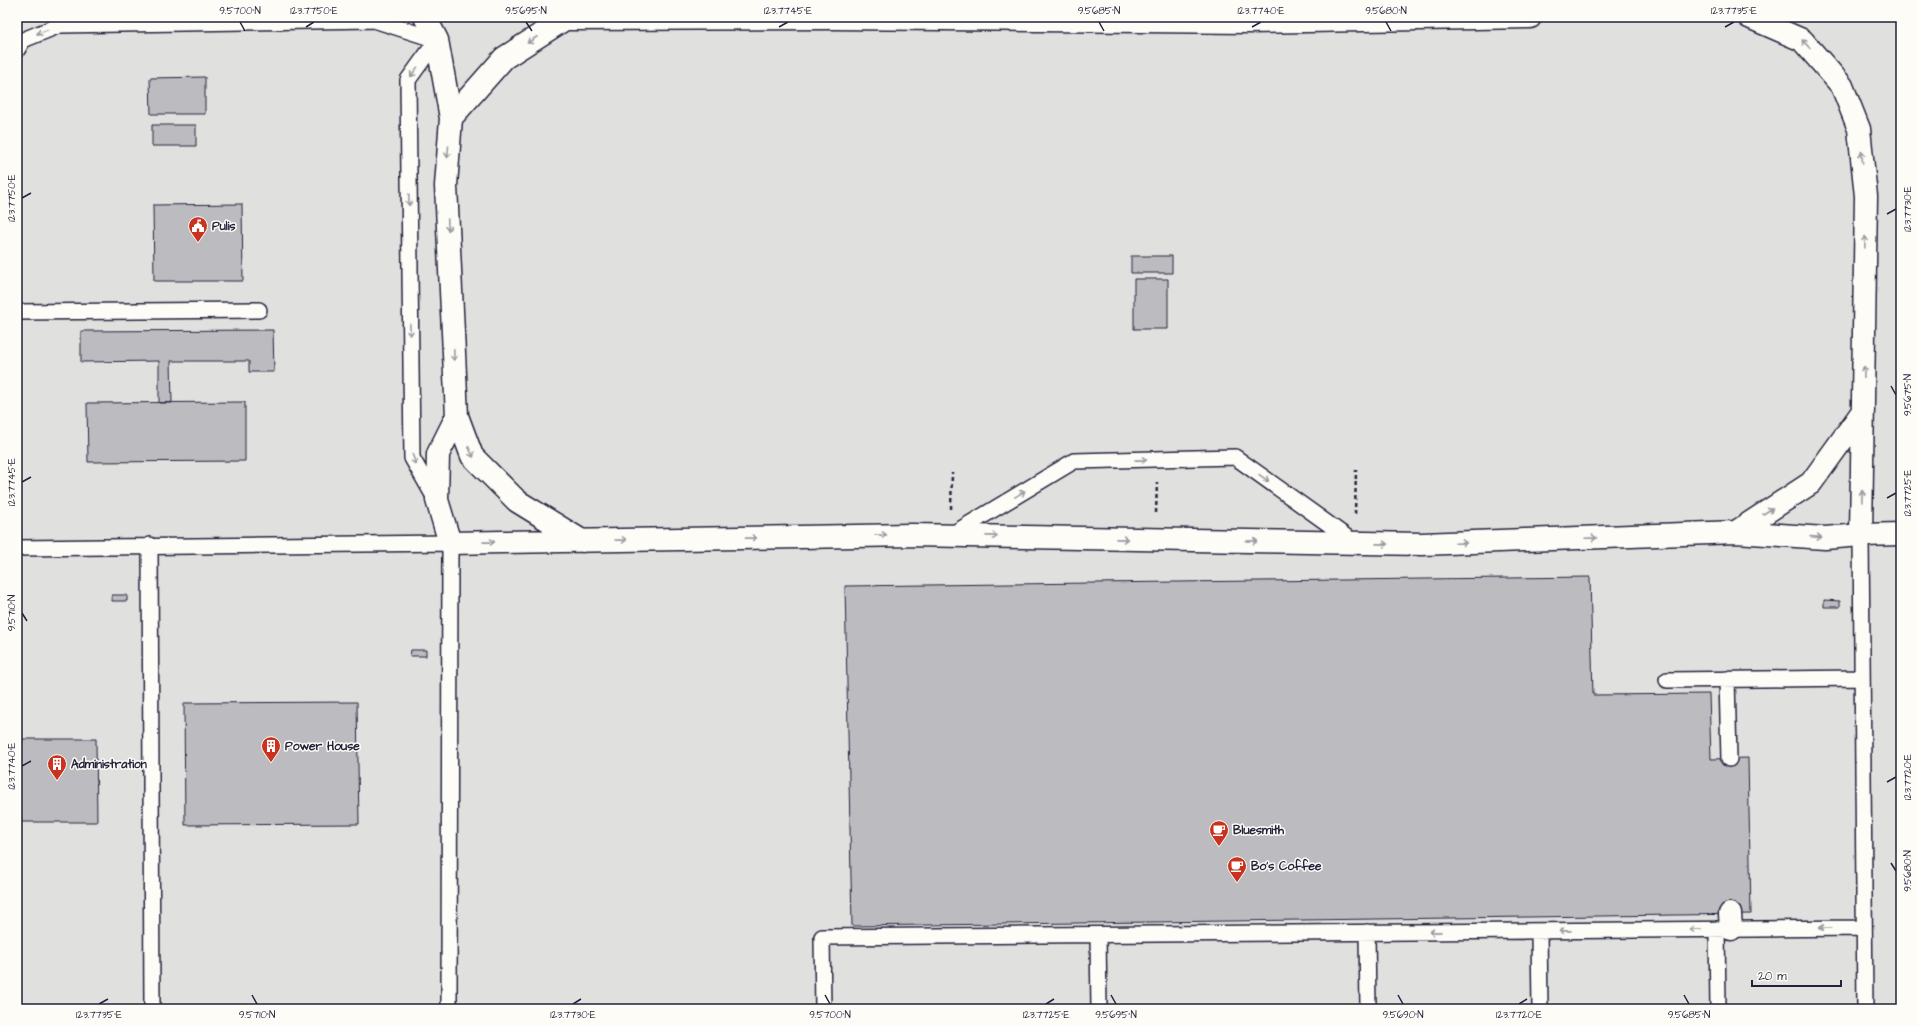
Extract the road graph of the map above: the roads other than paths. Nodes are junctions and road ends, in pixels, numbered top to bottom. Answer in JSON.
{"nodes":[{"id":1,"x":425,"y":17,"type":"edge"},
{"id":2,"x":1530,"y":17,"type":"edge"},
{"id":3,"x":1749,"y":17,"type":"edge"},
{"id":4,"x":374,"y":18,"type":"edge"},
{"id":5,"x":562,"y":18,"type":"edge"},
{"id":6,"x":437,"y":40,"type":"junction"},
{"id":7,"x":17,"y":50,"type":"edge"},
{"id":8,"x":451,"y":118,"type":"junction"},
{"id":9,"x":259,"y":310,"type":"dead end"},
{"id":10,"x":17,"y":312,"type":"edge"},
{"id":11,"x":1863,"y":410,"type":"junction"},
{"id":12,"x":457,"y":416,"type":"junction"},
{"id":13,"x":437,"y":500,"type":"junction"},
{"id":14,"x":1736,"y":532,"type":"junction"},
{"id":15,"x":1901,"y":534,"type":"edge"},
{"id":16,"x":950,"y":535,"type":"junction"},
{"id":17,"x":1861,"y":535,"type":"junction"},
{"id":18,"x":582,"y":541,"type":"junction"},
{"id":19,"x":450,"y":543,"type":"junction"},
{"id":20,"x":1355,"y":543,"type":"junction"},
{"id":21,"x":150,"y":545,"type":"junction"},
{"id":22,"x":17,"y":548,"type":"edge"},
{"id":23,"x":1862,"y":678,"type":"junction"},
{"id":24,"x":1727,"y":679,"type":"junction"},
{"id":25,"x":1668,"y":680,"type":"dead end"},
{"id":26,"x":1728,"y":759,"type":"dead end"},
{"id":27,"x":1726,"y":924,"type":"junction"},
{"id":28,"x":1864,"y":928,"type":"junction"},
{"id":29,"x":1539,"y":931,"type":"junction"},
{"id":30,"x":1367,"y":932,"type":"junction"},
{"id":31,"x":1098,"y":935,"type":"junction"},
{"id":32,"x":152,"y":1009,"type":"edge"},
{"id":33,"x":449,"y":1009,"type":"edge"},
{"id":34,"x":823,"y":1009,"type":"edge"},
{"id":35,"x":1099,"y":1009,"type":"edge"},
{"id":36,"x":1368,"y":1009,"type":"edge"},
{"id":37,"x":1540,"y":1009,"type":"edge"},
{"id":38,"x":1718,"y":1009,"type":"edge"},
{"id":39,"x":1865,"y":1009,"type":"edge"}],
"edges":[{"from":1,"to":6,"type":"street"},
{"from":2,"to":5,"type":"street"},
{"from":11,"to":3,"type":"street","one_way":true},
{"from":4,"to":6,"type":"lane"},
{"from":4,"to":7,"type":"lane","one_way":true},
{"from":5,"to":8,"type":"street","one_way":true},
{"from":6,"to":8,"type":"street"},
{"from":6,"to":13,"type":"lane","one_way":true},
{"from":8,"to":12,"type":"street","one_way":true},
{"from":9,"to":10,"type":"lane"},
{"from":14,"to":11,"type":"street","one_way":true},
{"from":17,"to":11,"type":"street","one_way":true},
{"from":12,"to":13,"type":"street"},
{"from":12,"to":18,"type":"street","one_way":true},
{"from":13,"to":19,"type":"street"},
{"from":14,"to":17,"type":"street","one_way":true},
{"from":20,"to":14,"type":"street","one_way":true},
{"from":15,"to":17,"type":"street"},
{"from":18,"to":16,"type":"street","one_way":true},
{"from":16,"to":20,"type":"street","one_way":true},
{"from":16,"to":20,"type":"lane","one_way":true},
{"from":17,"to":23,"type":"lane"},
{"from":19,"to":18,"type":"street","one_way":true},
{"from":19,"to":21,"type":"lane"},
{"from":19,"to":33,"type":"lane"},
{"from":21,"to":22,"type":"lane"},
{"from":21,"to":32,"type":"lane"},
{"from":23,"to":24,"type":"lane"},
{"from":23,"to":28,"type":"lane"},
{"from":24,"to":25,"type":"lane"},
{"from":24,"to":26,"type":"lane"},
{"from":28,"to":27,"type":"lane","one_way":true},
{"from":27,"to":29,"type":"lane","one_way":true},
{"from":27,"to":38,"type":"lane"},
{"from":28,"to":39,"type":"lane"},
{"from":29,"to":30,"type":"lane","one_way":true},
{"from":29,"to":37,"type":"lane"},
{"from":30,"to":31,"type":"lane"},
{"from":30,"to":36,"type":"lane"},
{"from":31,"to":34,"type":"lane"},
{"from":31,"to":35,"type":"lane"}]}
